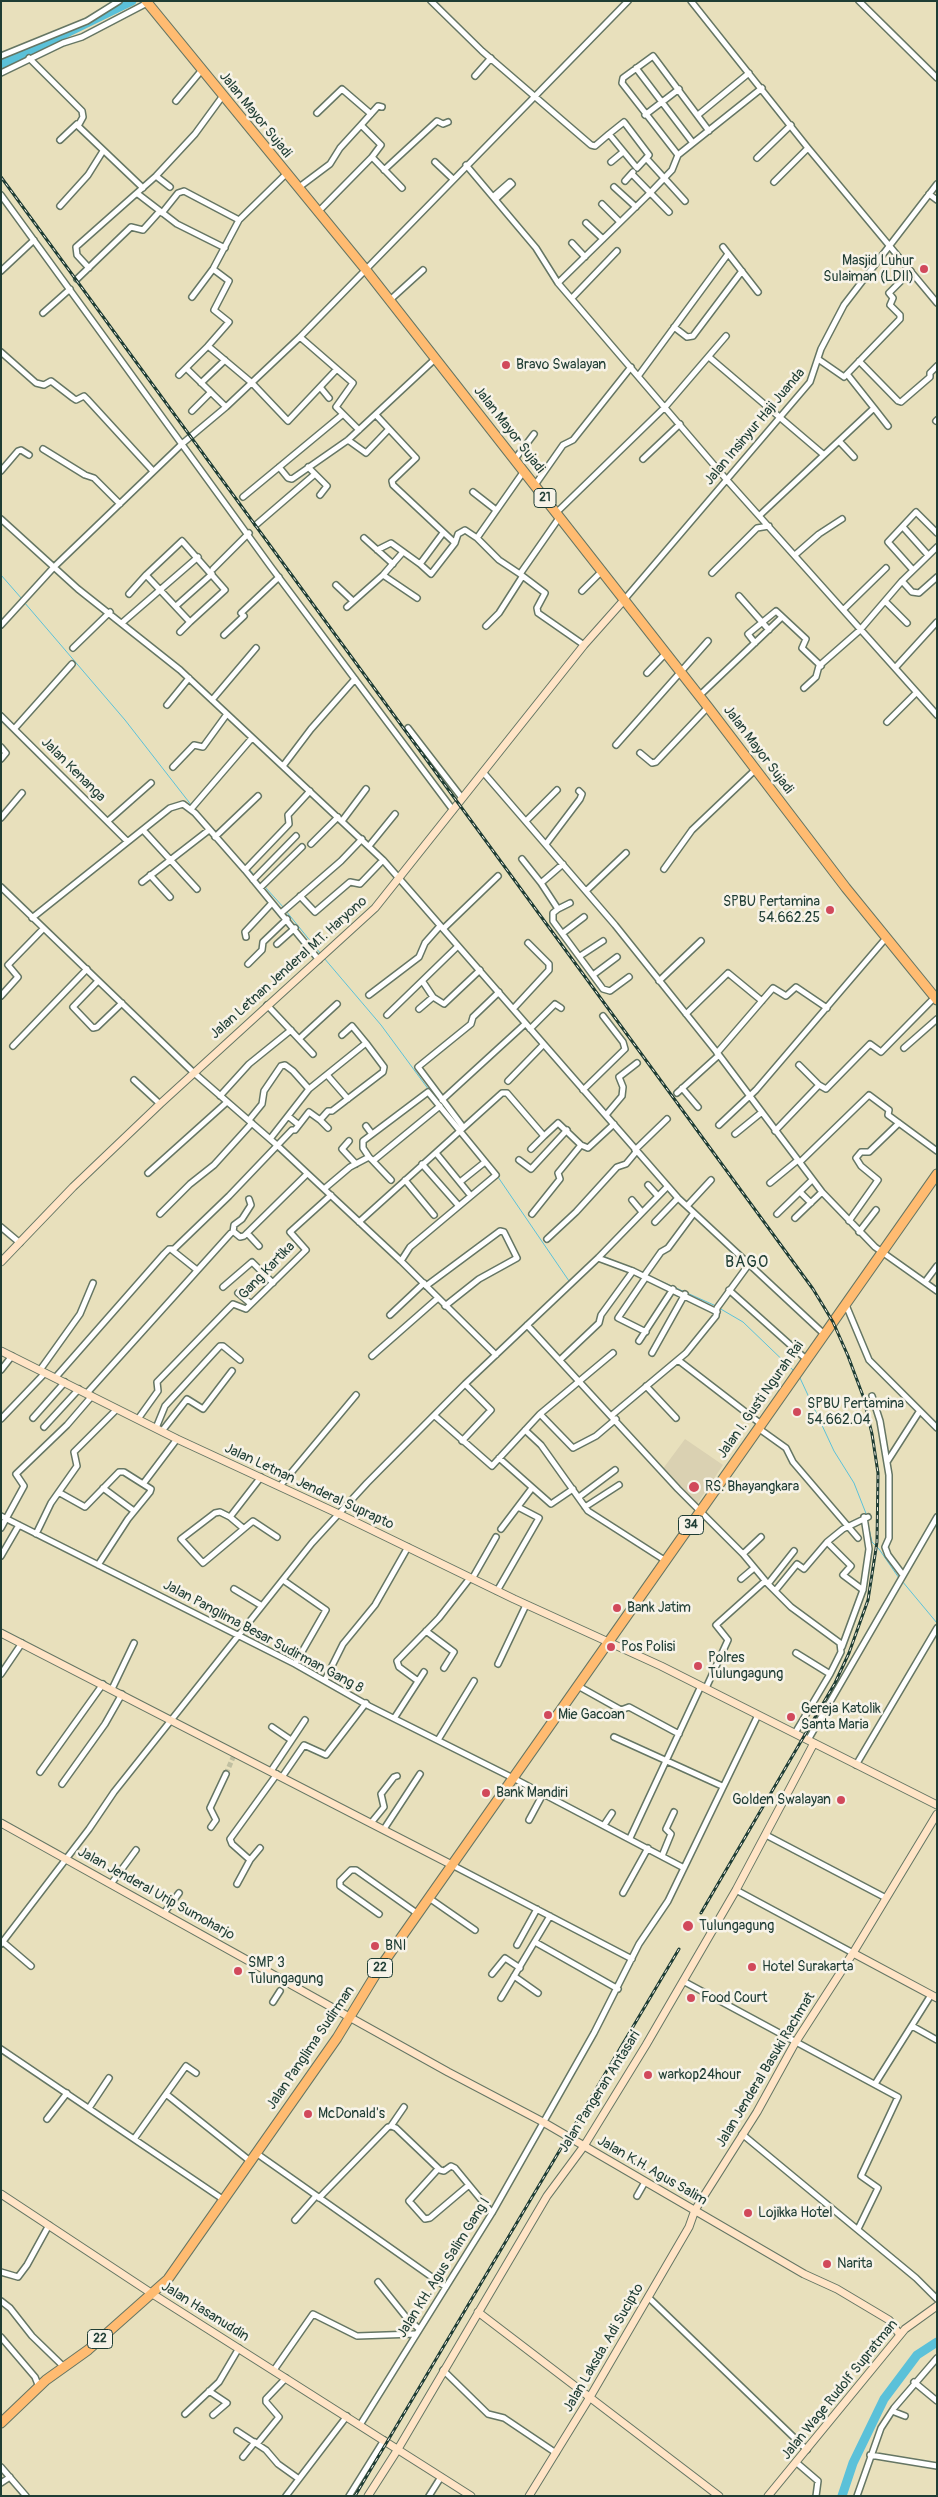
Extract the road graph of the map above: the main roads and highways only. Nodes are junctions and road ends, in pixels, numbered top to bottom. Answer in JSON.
{"nodes":[{"id":1,"x":147,"y":2,"type":"edge"},
{"id":2,"x":624,"y":600,"type":"junction"},
{"id":3,"x":936,"y":998,"type":"edge"},
{"id":4,"x":937,"y":1174,"type":"edge"},
{"id":5,"x":1,"y":1262,"type":"edge"},
{"id":6,"x":1,"y":1351,"type":"edge"},
{"id":7,"x":1,"y":1633,"type":"edge"},
{"id":8,"x":608,"y":1642,"type":"junction"},
{"id":9,"x":811,"y":1741,"type":"junction"},
{"id":10,"x":937,"y":1804,"type":"edge"},
{"id":11,"x":937,"y":1814,"type":"edge"},
{"id":12,"x":1,"y":1823,"type":"edge"},
{"id":13,"x":452,"y":1865,"type":"junction"},
{"id":14,"x":853,"y":1953,"type":"junction"},
{"id":15,"x":934,"y":1996,"type":"edge"},
{"id":16,"x":350,"y":2018,"type":"junction"},
{"id":17,"x":584,"y":2146,"type":"junction"},
{"id":18,"x":2,"y":2196,"type":"edge"},
{"id":19,"x":695,"y":2210,"type":"junction"},
{"id":20,"x":151,"y":2293,"type":"junction"},
{"id":21,"x":937,"y":2306,"type":"edge"},
{"id":22,"x":478,"y":2312,"type":"junction"},
{"id":23,"x":900,"y":2335,"type":"junction"},
{"id":24,"x":590,"y":2397,"type":"junction"},
{"id":25,"x":1,"y":2423,"type":"edge"},
{"id":26,"x":398,"y":2449,"type":"junction"},
{"id":27,"x":368,"y":2496,"type":"edge"},
{"id":28,"x":471,"y":2496,"type":"edge"},
{"id":29,"x":529,"y":2496,"type":"edge"},
{"id":30,"x":719,"y":2496,"type":"edge"},
{"id":31,"x":768,"y":2496,"type":"edge"}],
"edges":[{"from":1,"to":2,"type":"highway","name":"Jalan Mayor Sujadi","number":"21"},
{"from":2,"to":3,"type":"highway","name":"Jalan Mayor Sujadi","number":"21"},
{"from":2,"to":5,"type":"main road","name":"Jalan Letnan Jenderal M.T. Haryono"},
{"from":4,"to":8,"type":"highway","name":"Jalan I. Gusti Ngurah Rai","number":"34"},
{"from":6,"to":8,"type":"main road","name":"Jalan Letnan Jenderal Suprapto"},
{"from":7,"to":13,"type":"main road"},
{"from":8,"to":9,"type":"main road","name":"Jalan Letnan Jenderal Suprapto"},
{"from":8,"to":13,"type":"highway","name":"Jalan Panglima Sudirman","number":"22"},
{"from":9,"to":10,"type":"main road","name":"Jalan Letnan Jenderal Suprapto"},
{"from":9,"to":17,"type":"main road","name":"Jalan Pangeran Antasari"},
{"from":11,"to":14,"type":"main road","name":"Jalan Jenderal Basuki Rachmat"},
{"from":12,"to":16,"type":"main road","name":"Jalan Jenderal Urip Sumoharjo"},
{"from":13,"to":16,"type":"highway","name":"Jalan Panglima Sudirman","number":"22"},
{"from":14,"to":15,"type":"main road"},
{"from":14,"to":19,"type":"main road","name":"Jalan Jenderal Basuki Rachmat"},
{"from":16,"to":17,"type":"main road","name":"Jalan K.H. Agus Salim"},
{"from":16,"to":20,"type":"highway","name":"Jalan Panglima Sudirman","number":"22"},
{"from":17,"to":19,"type":"main road","name":"Jalan K.H. Agus Salim"},
{"from":17,"to":22,"type":"main road","name":"Jalan Pangeran Antasari"},
{"from":18,"to":20,"type":"main road","name":"Jalan Hasanuddin"},
{"from":19,"to":23,"type":"main road","name":"Jalan K.H. Agus Salim"},
{"from":19,"to":24,"type":"main road","name":"Jalan Laksda. Adi Sucipto"},
{"from":20,"to":25,"type":"highway","number":"22"},
{"from":20,"to":26,"type":"main road","name":"Jalan Hasanuddin"},
{"from":21,"to":23,"type":"main road","name":"Jalan Wage Rudolf Supratman"},
{"from":22,"to":24,"type":"main road"},
{"from":22,"to":26,"type":"main road","name":"Jalan Pangeran Antasari"},
{"from":23,"to":31,"type":"main road","name":"Jalan Wage Rudolf Supratman"},
{"from":24,"to":29,"type":"main road","name":"Jalan Laksda. Adi Sucipto"},
{"from":24,"to":30,"type":"main road"},
{"from":26,"to":27,"type":"main road","name":"Jalan Pangeran Antasari"},
{"from":26,"to":28,"type":"main road","name":"Jalan Hasanuddin"}]}
